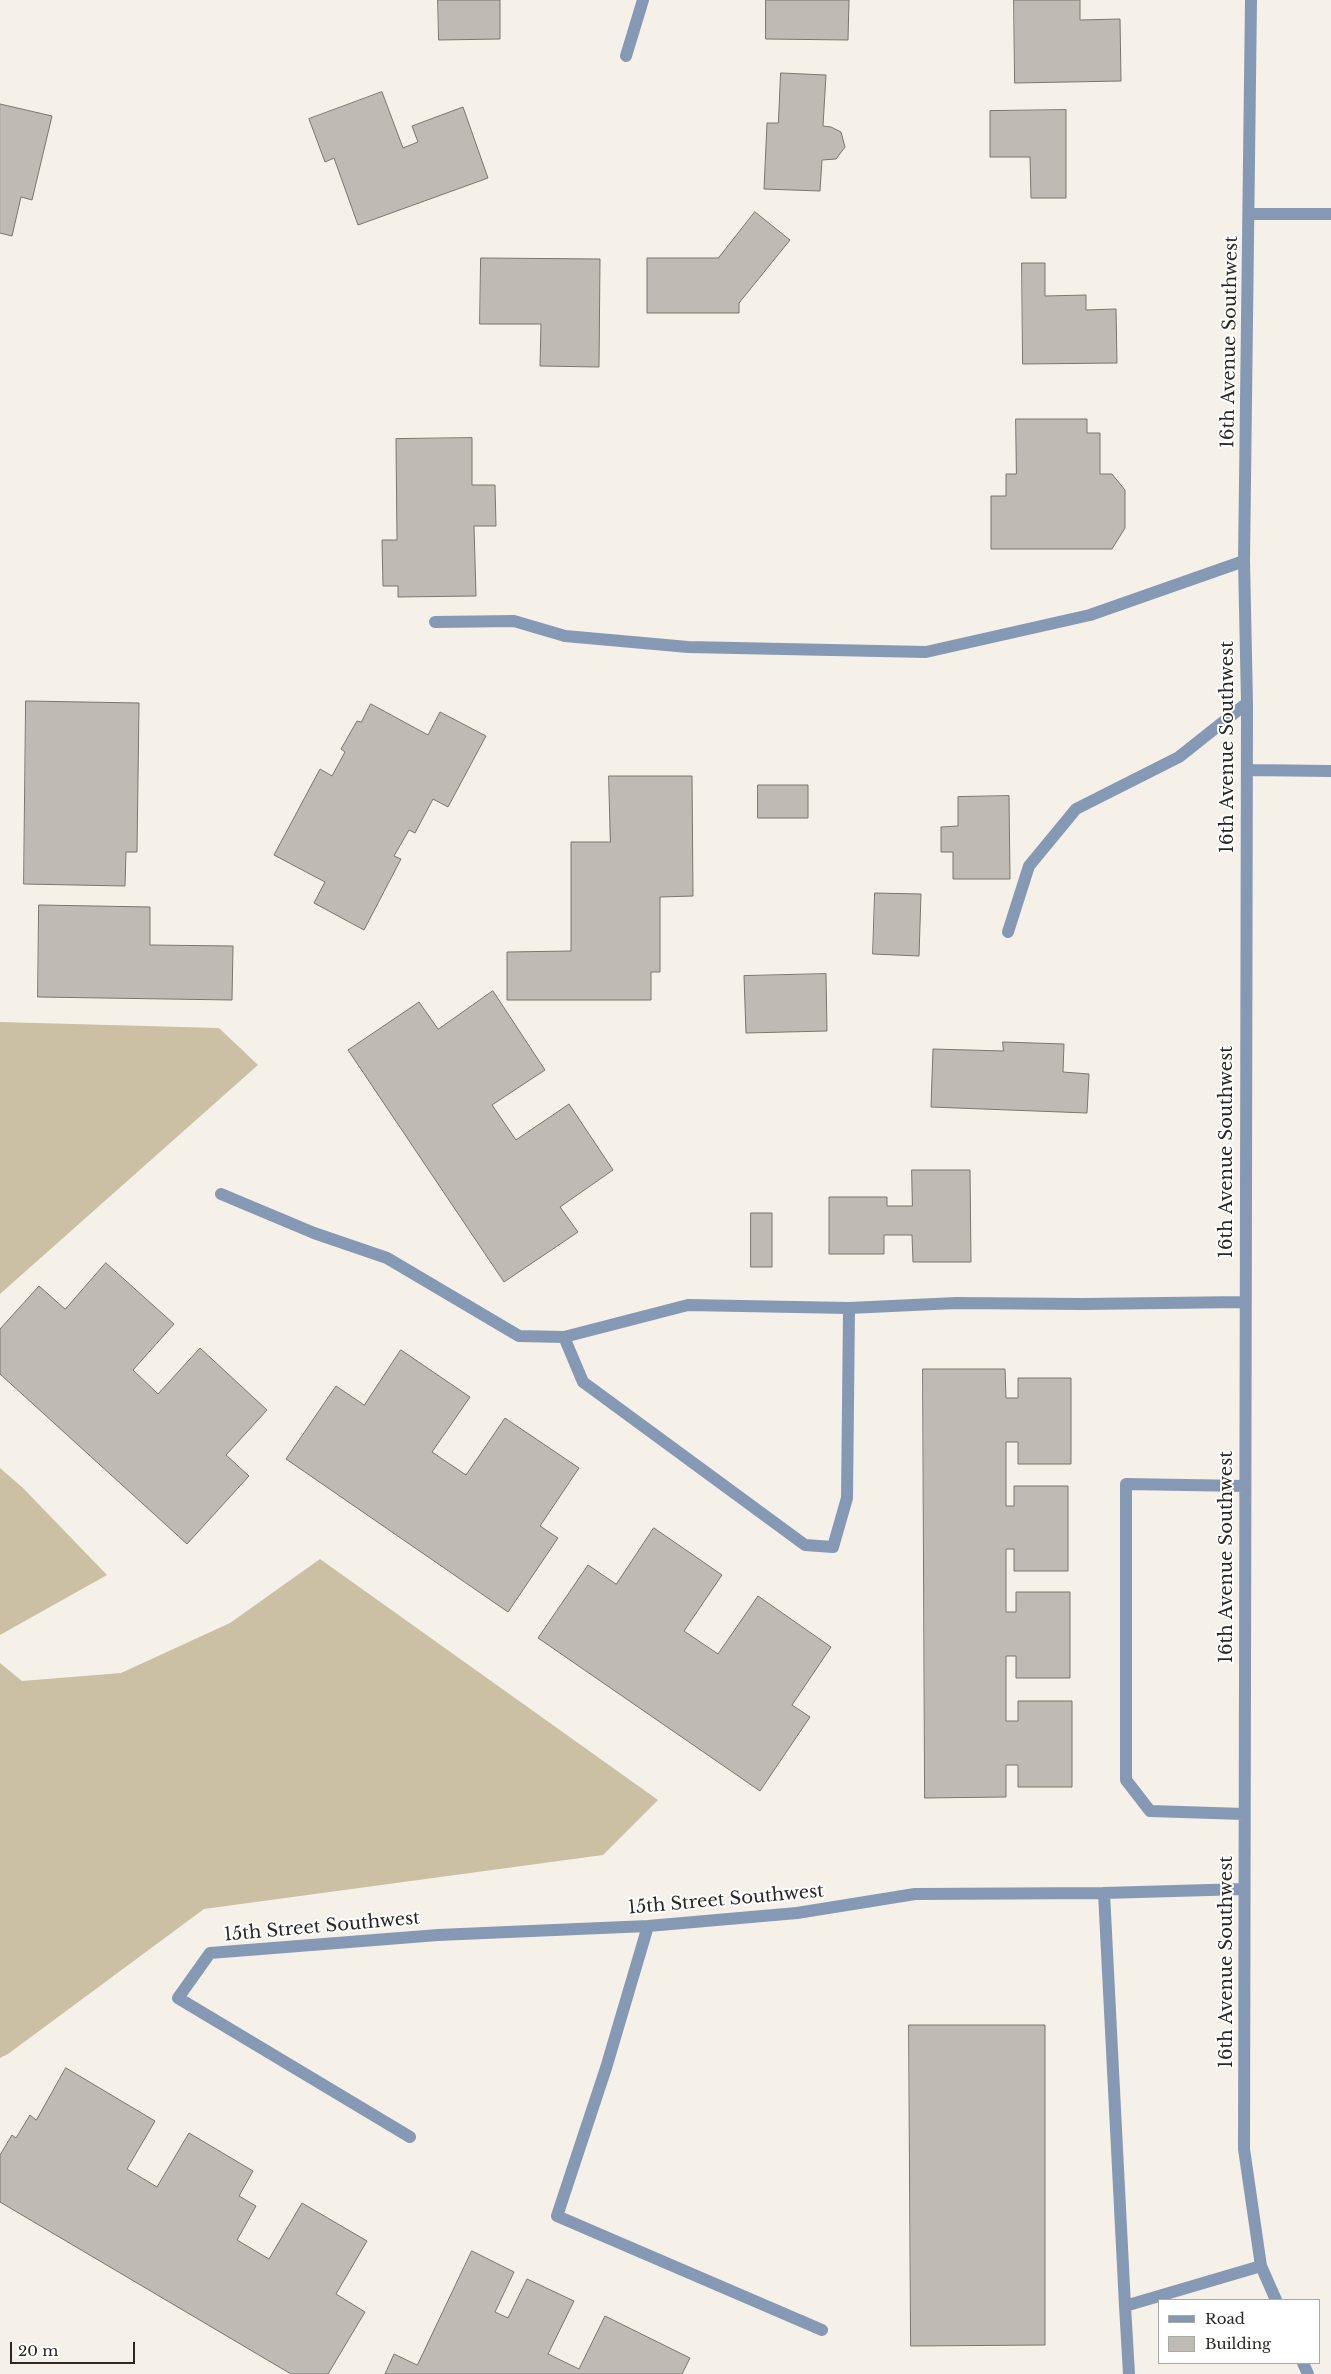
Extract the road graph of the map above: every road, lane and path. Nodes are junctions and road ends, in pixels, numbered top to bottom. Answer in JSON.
{"nodes":[{"id":1,"x":643,"y":0,"type":"edge"},
{"id":2,"x":1251,"y":0,"type":"edge"},
{"id":3,"x":626,"y":56,"type":"dead end"},
{"id":4,"x":1250,"y":214,"type":"junction"},
{"id":5,"x":1331,"y":214,"type":"edge"},
{"id":6,"x":1244,"y":561,"type":"junction"},
{"id":7,"x":435,"y":622,"type":"dead end"},
{"id":8,"x":1247,"y":703,"type":"junction"},
{"id":9,"x":1247,"y":770,"type":"junction"},
{"id":10,"x":1331,"y":771,"type":"edge"},
{"id":11,"x":1008,"y":932,"type":"dead end"},
{"id":12,"x":221,"y":1194,"type":"dead end"},
{"id":13,"x":1244,"y":1302,"type":"junction"},
{"id":14,"x":849,"y":1308,"type":"junction"},
{"id":15,"x":564,"y":1337,"type":"junction"},
{"id":16,"x":1245,"y":1486,"type":"junction"},
{"id":17,"x":1244,"y":1814,"type":"junction"},
{"id":18,"x":1244,"y":1890,"type":"junction"},
{"id":19,"x":1104,"y":1893,"type":"junction"},
{"id":20,"x":648,"y":1926,"type":"junction"},
{"id":21,"x":410,"y":2137,"type":"dead end"},
{"id":22,"x":1261,"y":2266,"type":"junction"},
{"id":23,"x":1276,"y":2299,"type":"edge"},
{"id":24,"x":1125,"y":2306,"type":"junction"},
{"id":25,"x":822,"y":2330,"type":"dead end"},
{"id":26,"x":1129,"y":2374,"type":"edge"}],
"edges":[{"from":1,"to":3,"type":"street"},
{"from":2,"to":4,"type":"street","name":"16th Avenue Southwest"},
{"from":4,"to":5,"type":"street"},
{"from":4,"to":6,"type":"street","name":"16th Avenue Southwest"},
{"from":6,"to":7,"type":"street"},
{"from":6,"to":8,"type":"street","name":"16th Avenue Southwest"},
{"from":8,"to":9,"type":"street","name":"16th Avenue Southwest"},
{"from":8,"to":11,"type":"street"},
{"from":9,"to":10,"type":"street"},
{"from":9,"to":13,"type":"street","name":"16th Avenue Southwest"},
{"from":12,"to":15,"type":"street"},
{"from":13,"to":14,"type":"street"},
{"from":13,"to":16,"type":"street","name":"16th Avenue Southwest"},
{"from":14,"to":15,"type":"street"},
{"from":14,"to":15,"type":"street"},
{"from":16,"to":17,"type":"street","name":"16th Avenue Southwest"},
{"from":16,"to":17,"type":"street"},
{"from":17,"to":18,"type":"street","name":"16th Avenue Southwest"},
{"from":18,"to":19,"type":"street","name":"15th Street Southwest"},
{"from":18,"to":22,"type":"street","name":"16th Avenue Southwest"},
{"from":19,"to":20,"type":"street","name":"15th Street Southwest"},
{"from":19,"to":24,"type":"street"},
{"from":20,"to":21,"type":"street","name":"15th Street Southwest"},
{"from":20,"to":25,"type":"street"},
{"from":22,"to":23,"type":"street","name":"16th Avenue Southwest"},
{"from":22,"to":24,"type":"street"},
{"from":24,"to":26,"type":"street"}]}
